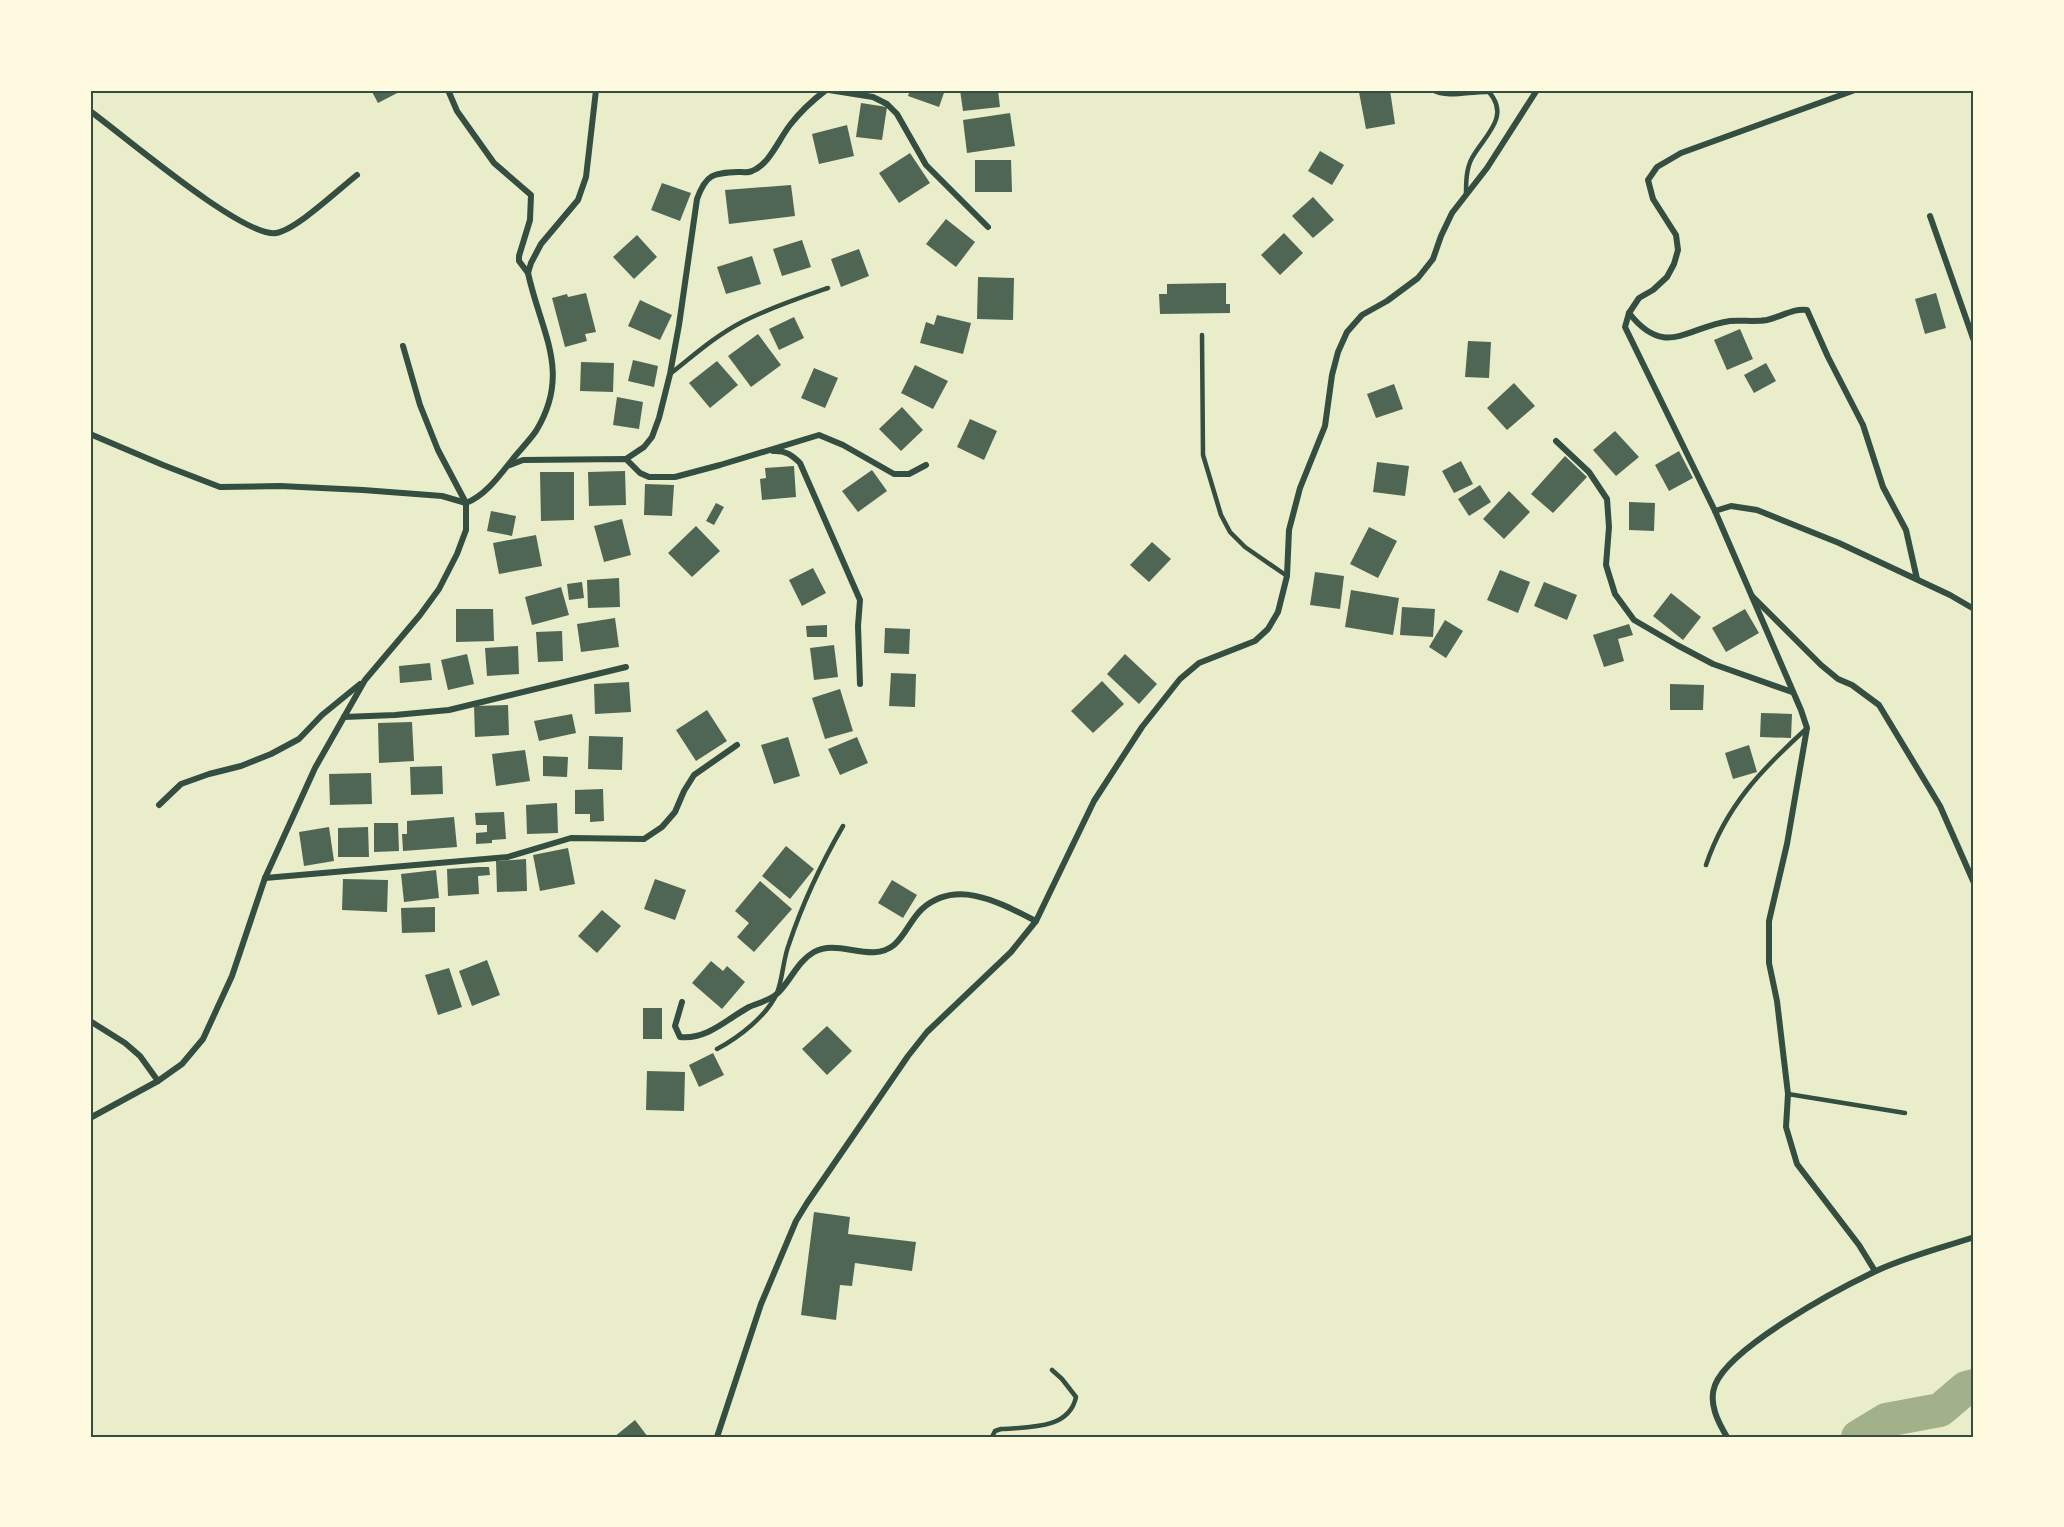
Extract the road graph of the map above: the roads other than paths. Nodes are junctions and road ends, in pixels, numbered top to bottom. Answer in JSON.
{"nodes":[{"id":1,"x":448,"y":90,"type":"edge"},
{"id":2,"x":596,"y":90,"type":"edge"},
{"id":3,"x":828,"y":90,"type":"edge"},
{"id":4,"x":1432,"y":90,"type":"edge"},
{"id":5,"x":1537,"y":90,"type":"edge"},
{"id":6,"x":1855,"y":90,"type":"edge"},
{"id":7,"x":90,"y":111,"type":"edge"},
{"id":8,"x":357,"y":175,"type":"dead end"},
{"id":9,"x":1466,"y":195,"type":"junction"},
{"id":10,"x":1930,"y":216,"type":"dead end"},
{"id":11,"x":988,"y":227,"type":"dead end"},
{"id":12,"x":528,"y":273,"type":"junction"},
{"id":13,"x":828,"y":288,"type":"dead end"},
{"id":14,"x":1629,"y":313,"type":"junction"},
{"id":15,"x":1202,"y":335,"type":"dead end"},
{"id":16,"x":1974,"y":341,"type":"edge"},
{"id":17,"x":403,"y":346,"type":"dead end"},
{"id":18,"x":670,"y":374,"type":"junction"},
{"id":19,"x":90,"y":434,"type":"edge"},
{"id":20,"x":1556,"y":441,"type":"dead end"},
{"id":21,"x":767,"y":451,"type":"junction"},
{"id":22,"x":626,"y":459,"type":"junction"},
{"id":23,"x":926,"y":465,"type":"dead end"},
{"id":24,"x":507,"y":466,"type":"junction"},
{"id":25,"x":466,"y":503,"type":"junction"},
{"id":26,"x":1715,"y":511,"type":"junction"},
{"id":27,"x":1287,"y":576,"type":"junction"},
{"id":28,"x":1917,"y":579,"type":"junction"},
{"id":29,"x":1749,"y":593,"type":"junction"},
{"id":30,"x":1974,"y":609,"type":"edge"},
{"id":31,"x":626,"y":667,"type":"dead end"},
{"id":32,"x":365,"y":680,"type":"junction"},
{"id":33,"x":860,"y":684,"type":"dead end"},
{"id":34,"x":1792,"y":692,"type":"junction"},
{"id":35,"x":344,"y":717,"type":"junction"},
{"id":36,"x":1807,"y":728,"type":"junction"},
{"id":37,"x":737,"y":745,"type":"dead end"},
{"id":38,"x":159,"y":805,"type":"dead end"},
{"id":39,"x":843,"y":826,"type":"dead end"},
{"id":40,"x":1706,"y":865,"type":"dead end"},
{"id":41,"x":265,"y":878,"type":"junction"},
{"id":42,"x":1974,"y":883,"type":"edge"},
{"id":43,"x":1036,"y":921,"type":"junction"},
{"id":44,"x":777,"y":994,"type":"junction"},
{"id":45,"x":682,"y":1002,"type":"dead end"},
{"id":46,"x":90,"y":1021,"type":"edge"},
{"id":47,"x":717,"y":1049,"type":"dead end"},
{"id":48,"x":158,"y":1081,"type":"junction"},
{"id":49,"x":1788,"y":1094,"type":"junction"},
{"id":50,"x":1905,"y":1113,"type":"dead end"},
{"id":51,"x":90,"y":1118,"type":"edge"},
{"id":52,"x":1974,"y":1237,"type":"edge"},
{"id":53,"x":1875,"y":1271,"type":"junction"},
{"id":54,"x":1052,"y":1370,"type":"dead end"},
{"id":55,"x":717,"y":1437,"type":"edge"},
{"id":56,"x":992,"y":1437,"type":"edge"},
{"id":57,"x":1727,"y":1437,"type":"edge"}],
"edges":[{"from":1,"to":12,"type":"street"},
{"from":2,"to":12,"type":"street"},
{"from":3,"to":11,"type":"street"},
{"from":3,"to":18,"type":"street"},
{"from":4,"to":9,"type":"lane"},
{"from":5,"to":9,"type":"street"},
{"from":6,"to":14,"type":"street"},
{"from":7,"to":8,"type":"street"},
{"from":9,"to":27,"type":"street"},
{"from":10,"to":16,"type":"street"},
{"from":12,"to":24,"type":"street"},
{"from":13,"to":18,"type":"lane"},
{"from":14,"to":26,"type":"street"},
{"from":14,"to":28,"type":"street"},
{"from":15,"to":27,"type":"lane"},
{"from":17,"to":25,"type":"street"},
{"from":18,"to":22,"type":"street"},
{"from":19,"to":25,"type":"street"},
{"from":20,"to":34,"type":"street"},
{"from":21,"to":22,"type":"street"},
{"from":21,"to":23,"type":"street"},
{"from":21,"to":33,"type":"street"},
{"from":22,"to":24,"type":"street"},
{"from":24,"to":25,"type":"street"},
{"from":25,"to":32,"type":"street"},
{"from":26,"to":28,"type":"street"},
{"from":26,"to":29,"type":"street"},
{"from":27,"to":43,"type":"street"},
{"from":28,"to":30,"type":"street"},
{"from":29,"to":34,"type":"street"},
{"from":29,"to":42,"type":"street"},
{"from":31,"to":35,"type":"street"},
{"from":32,"to":35,"type":"street"},
{"from":32,"to":38,"type":"street"},
{"from":34,"to":36,"type":"street"},
{"from":35,"to":41,"type":"street"},
{"from":36,"to":40,"type":"lane"},
{"from":36,"to":49,"type":"street"},
{"from":37,"to":41,"type":"street"},
{"from":39,"to":44,"type":"lane"},
{"from":41,"to":48,"type":"street"},
{"from":43,"to":44,"type":"street"},
{"from":43,"to":55,"type":"street"},
{"from":44,"to":45,"type":"street"},
{"from":44,"to":47,"type":"lane"},
{"from":46,"to":48,"type":"street"},
{"from":48,"to":51,"type":"street"},
{"from":49,"to":50,"type":"lane"},
{"from":49,"to":53,"type":"street"},
{"from":52,"to":53,"type":"street"},
{"from":53,"to":57,"type":"street"},
{"from":54,"to":56,"type":"lane"}]}
